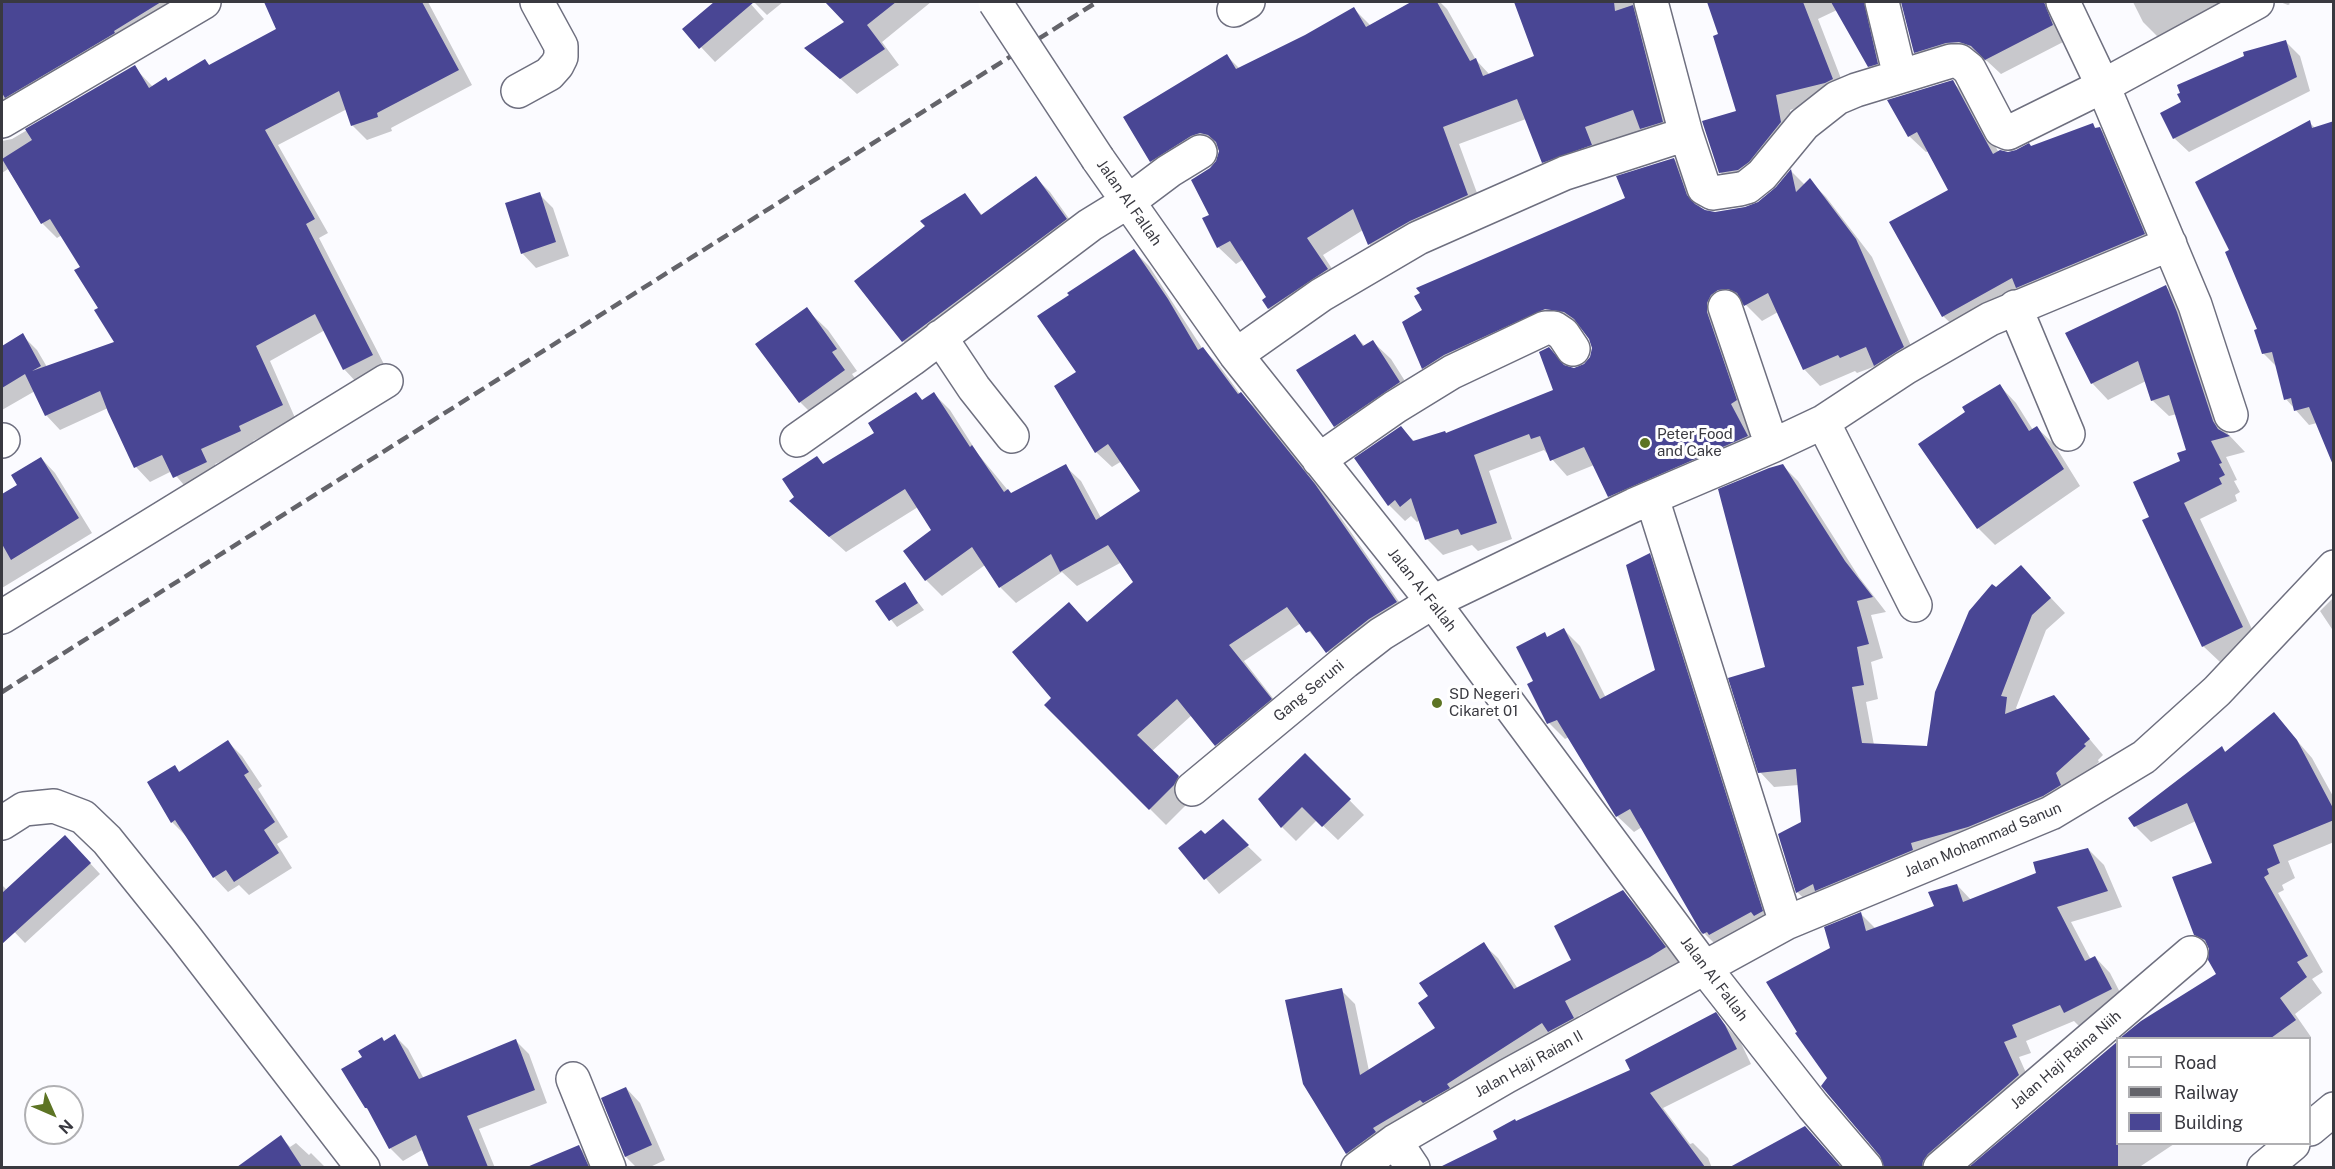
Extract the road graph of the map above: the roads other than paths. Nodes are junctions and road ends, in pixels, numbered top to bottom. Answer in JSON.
{"nodes":[{"id":1,"x":204,"y":2,"type":"edge"},
{"id":2,"x":537,"y":2,"type":"edge"},
{"id":3,"x":995,"y":2,"type":"edge"},
{"id":4,"x":1651,"y":2,"type":"edge"},
{"id":5,"x":1882,"y":2,"type":"edge"},
{"id":6,"x":2063,"y":2,"type":"edge"},
{"id":7,"x":2257,"y":2,"type":"edge"},
{"id":8,"x":172,"y":9,"type":"edge"},
{"id":9,"x":1900,"y":76,"type":"junction"},
{"id":10,"x":2103,"y":86,"type":"junction"},
{"id":11,"x":518,"y":91,"type":"dead end"},
{"id":12,"x":2,"y":121,"type":"edge"},
{"id":13,"x":1686,"y":134,"type":"junction"},
{"id":14,"x":1200,"y":152,"type":"dead end"},
{"id":15,"x":1129,"y":201,"type":"junction"},
{"id":16,"x":2170,"y":244,"type":"junction"},
{"id":17,"x":2015,"y":307,"type":"junction"},
{"id":18,"x":1725,"y":308,"type":"dead end"},
{"id":19,"x":940,"y":337,"type":"junction"},
{"id":20,"x":1573,"y":348,"type":"dead end"},
{"id":21,"x":1236,"y":355,"type":"junction"},
{"id":22,"x":386,"y":381,"type":"dead end"},
{"id":23,"x":2231,"y":415,"type":"dead end"},
{"id":24,"x":1823,"y":422,"type":"junction"},
{"id":25,"x":2068,"y":434,"type":"dead end"},
{"id":26,"x":1012,"y":436,"type":"dead end"},
{"id":27,"x":797,"y":440,"type":"dead end"},
{"id":28,"x":1772,"y":446,"type":"junction"},
{"id":29,"x":1319,"y":460,"type":"junction"},
{"id":30,"x":1652,"y":498,"type":"junction"},
{"id":31,"x":2334,"y":567,"type":"edge"},
{"id":32,"x":1432,"y":602,"type":"junction"},
{"id":33,"x":1915,"y":605,"type":"dead end"},
{"id":34,"x":2,"y":617,"type":"edge"},
{"id":35,"x":1192,"y":789,"type":"dead end"},
{"id":36,"x":2,"y":823,"type":"edge"},
{"id":37,"x":1786,"y":923,"type":"junction"},
{"id":38,"x":2191,"y":953,"type":"dead end"},
{"id":39,"x":1704,"y":967,"type":"junction"},
{"id":40,"x":573,"y":1079,"type":"dead end"},
{"id":41,"x":2334,"y":1109,"type":"edge"},
{"id":42,"x":2311,"y":1128,"type":"edge"},
{"id":43,"x":1395,"y":1141,"type":"junction"},
{"id":44,"x":2291,"y":1145,"type":"edge"},
{"id":45,"x":363,"y":1167,"type":"edge"},
{"id":46,"x":609,"y":1167,"type":"edge"},
{"id":47,"x":1358,"y":1167,"type":"edge"},
{"id":48,"x":1413,"y":1167,"type":"edge"},
{"id":49,"x":1866,"y":1167,"type":"edge"},
{"id":50,"x":1940,"y":1167,"type":"edge"},
{"id":51,"x":2264,"y":1167,"type":"edge"}],
"edges":[{"from":1,"to":8,"type":"street"},
{"from":2,"to":11,"type":"street"},
{"from":3,"to":15,"type":"street","name":"Jalan Al Fallah","bridge":true},
{"from":4,"to":13,"type":"street"},
{"from":5,"to":9,"type":"street"},
{"from":6,"to":10,"type":"street"},
{"from":7,"to":10,"type":"street"},
{"from":8,"to":12,"type":"street"},
{"from":9,"to":10,"type":"street"},
{"from":9,"to":13,"type":"street"},
{"from":10,"to":16,"type":"street"},
{"from":13,"to":21,"type":"street"},
{"from":14,"to":15,"type":"street"},
{"from":15,"to":19,"type":"street"},
{"from":15,"to":21,"type":"street","name":"Jalan Al Fallah"},
{"from":16,"to":17,"type":"street","name":"Gang Seruni"},
{"from":16,"to":23,"type":"street"},
{"from":17,"to":24,"type":"street","name":"Gang Seruni"},
{"from":17,"to":25,"type":"street"},
{"from":18,"to":28,"type":"street"},
{"from":19,"to":26,"type":"street"},
{"from":19,"to":27,"type":"street"},
{"from":20,"to":29,"type":"street"},
{"from":21,"to":29,"type":"street","name":"Jalan Al Fallah"},
{"from":22,"to":34,"type":"street"},
{"from":24,"to":28,"type":"street","name":"Gang Seruni"},
{"from":24,"to":33,"type":"street"},
{"from":28,"to":30,"type":"street","name":"Gang Seruni"},
{"from":29,"to":32,"type":"street","name":"Jalan Al Fallah"},
{"from":30,"to":32,"type":"street","name":"Gang Seruni"},
{"from":30,"to":37,"type":"street"},
{"from":31,"to":37,"type":"street","name":"Jalan Mohammad Sanun"},
{"from":32,"to":35,"type":"street","name":"Gang Seruni"},
{"from":32,"to":39,"type":"street","name":"Jalan Al Fallah"},
{"from":36,"to":45,"type":"street"},
{"from":37,"to":39,"type":"street","name":"Jalan Mohammad Sanun"},
{"from":38,"to":50,"type":"street","name":"Jalan Haji Raina Niih"},
{"from":39,"to":43,"type":"street","name":"Jalan Haji Raian II"},
{"from":39,"to":49,"type":"street","name":"Jalan Al Fallah"},
{"from":40,"to":46,"type":"street"},
{"from":41,"to":42,"type":"street"},
{"from":43,"to":47,"type":"street","name":"Jalan Haji Raian II"},
{"from":43,"to":48,"type":"street"},
{"from":44,"to":51,"type":"street"}]}
